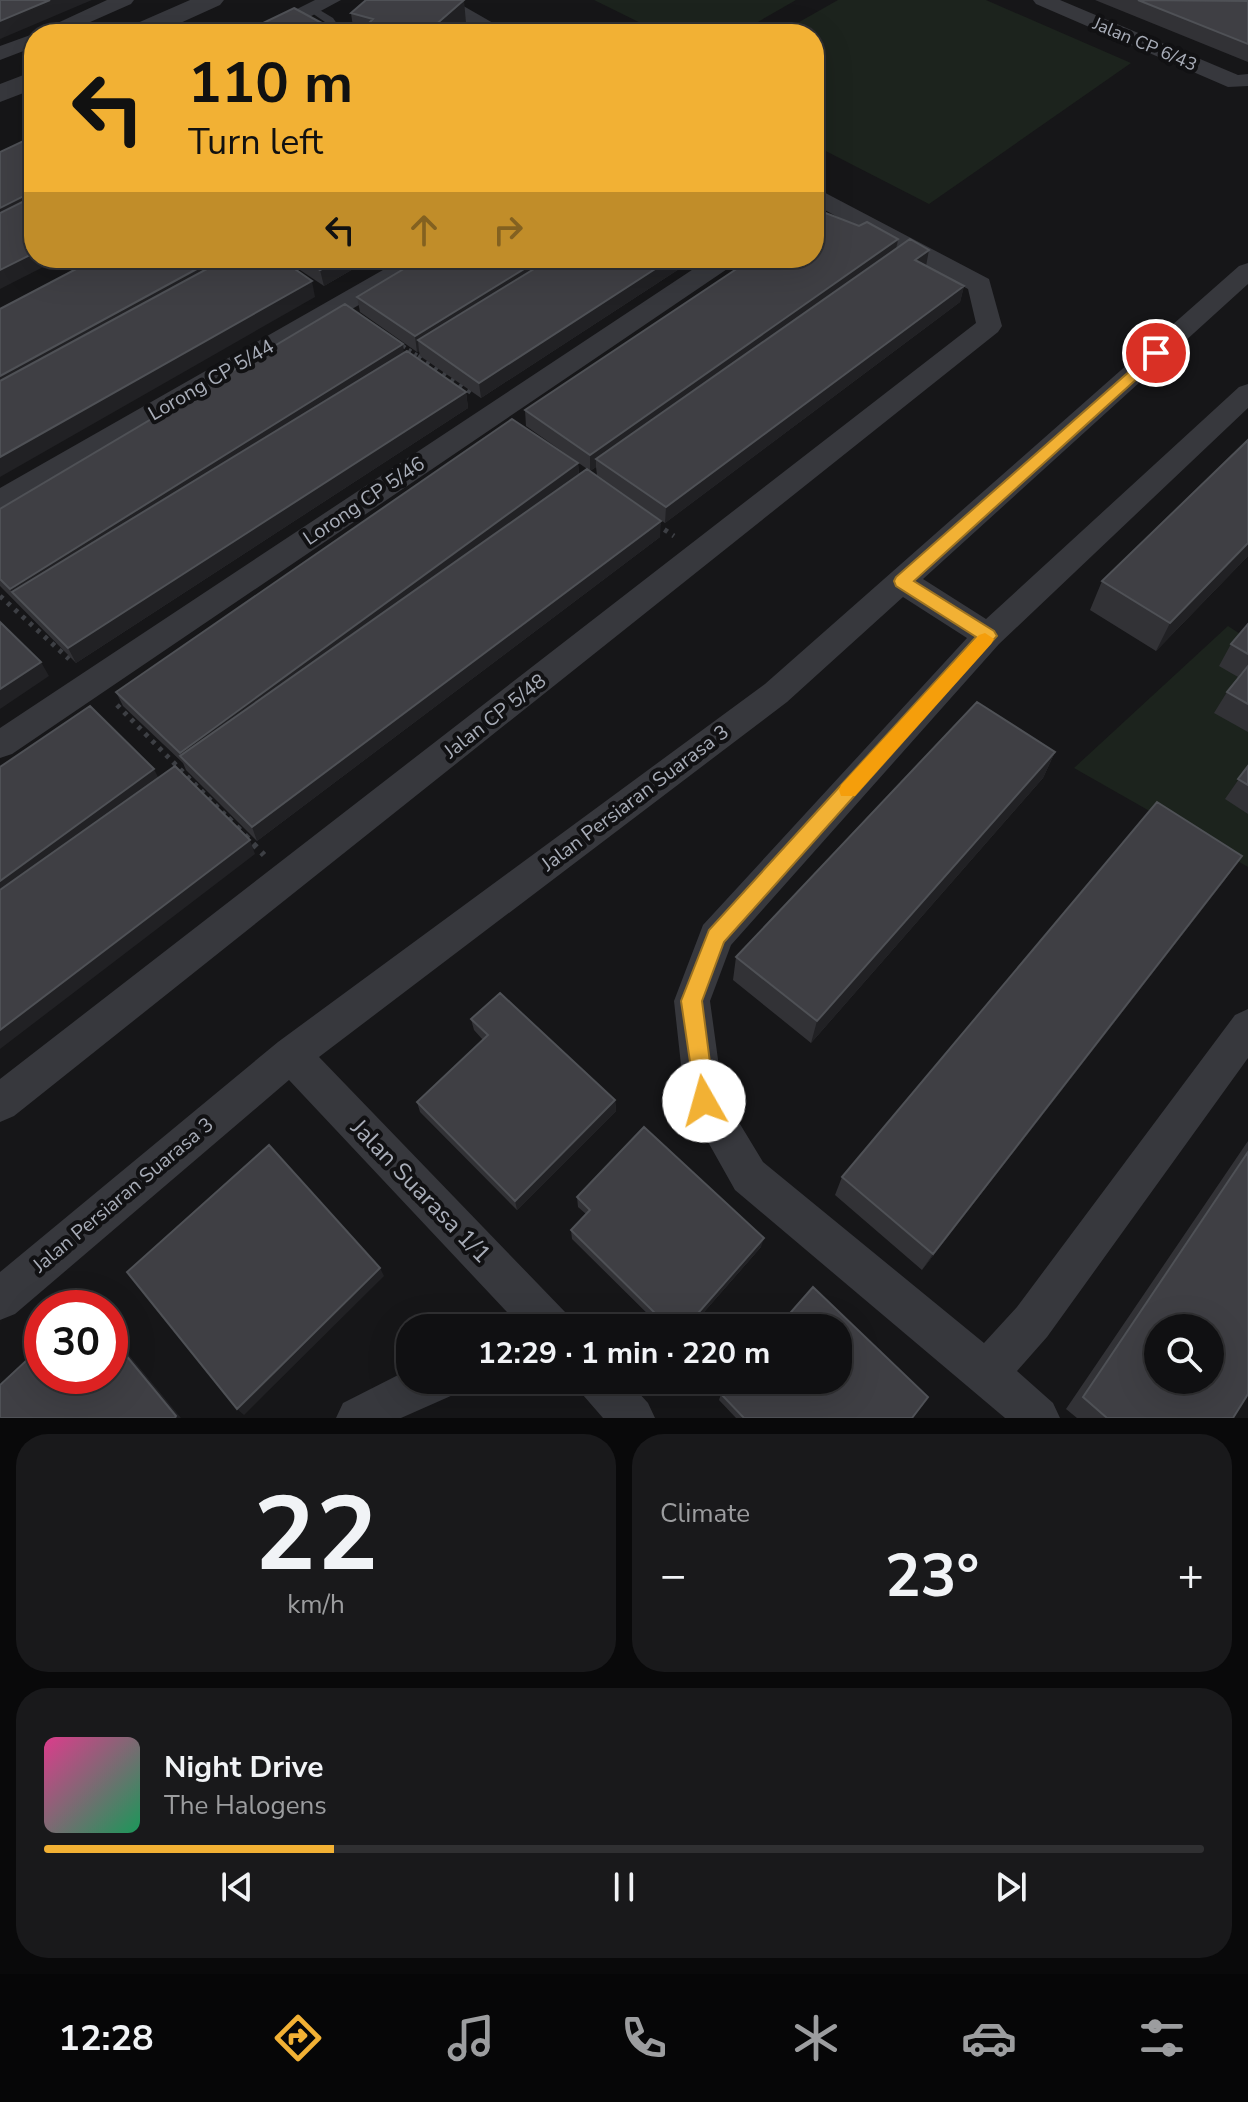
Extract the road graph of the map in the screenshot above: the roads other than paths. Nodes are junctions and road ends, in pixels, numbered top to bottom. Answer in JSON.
{"nodes":[{"id":1,"x":124,"y":0,"type":"edge"},
{"id":2,"x":211,"y":0,"type":"edge"},
{"id":3,"x":438,"y":0,"type":"edge"},
{"id":4,"x":1043,"y":0,"type":"edge"},
{"id":5,"x":322,"y":4,"type":"edge"},
{"id":6,"x":69,"y":24,"type":"edge"},
{"id":7,"x":157,"y":24,"type":"edge"},
{"id":8,"x":282,"y":24,"type":"edge"},
{"id":9,"x":332,"y":24,"type":"edge"},
{"id":10,"x":483,"y":24,"type":"edge"},
{"id":11,"x":24,"y":43,"type":"edge"},
{"id":12,"x":0,"y":54,"type":"edge"},
{"id":13,"x":1248,"y":80,"type":"edge"},
{"id":14,"x":24,"y":83,"type":"edge"},
{"id":15,"x":0,"y":94,"type":"edge"},
{"id":16,"x":824,"y":201,"type":"edge"},
{"id":17,"x":405,"y":268,"type":"edge"},
{"id":18,"x":712,"y":268,"type":"edge"},
{"id":19,"x":1248,"y":271,"type":"edge"},
{"id":20,"x":1248,"y":393,"type":"edge"},
{"id":21,"x":0,"y":501,"type":"edge"},
{"id":22,"x":902,"y":581,"type":"junction"},
{"id":23,"x":988,"y":636,"type":"junction"},
{"id":24,"x":0,"y":745,"type":"edge"},
{"id":25,"x":1248,"y":1027,"type":"edge"},
{"id":26,"x":291,"y":1055,"type":"junction"},
{"id":27,"x":0,"y":1103,"type":"edge"},
{"id":28,"x":0,"y":1299,"type":"edge"},
{"id":29,"x":538,"y":1314,"type":"edge"},
{"id":30,"x":986,"y":1373,"type":"junction"},
{"id":31,"x":403,"y":1394,"type":"edge"},
{"id":32,"x":611,"y":1394,"type":"edge"},
{"id":33,"x":358,"y":1418,"type":"edge"},
{"id":34,"x":633,"y":1418,"type":"edge"},
{"id":35,"x":1038,"y":1418,"type":"edge"}],
"edges":[{"from":1,"to":6,"type":"street"},
{"from":2,"to":7,"type":"street"},
{"from":3,"to":10,"type":"street"},
{"from":4,"to":13,"type":"street","name":"Jalan CP 6/43"},
{"from":5,"to":8,"type":"street"},
{"from":5,"to":9,"type":"lane"},
{"from":11,"to":12,"type":"street"},
{"from":14,"to":15,"type":"street"},
{"from":16,"to":27,"type":"street","name":"Jalan CP 5/48"},
{"from":17,"to":21,"type":"street","name":"Lorong CP 5/44"},
{"from":18,"to":24,"type":"street","name":"Lorong CP 5/46"},
{"from":19,"to":22,"type":"street","name":"Jalan Persiaran Suarasa 3"},
{"from":20,"to":23,"type":"street"},
{"from":22,"to":23,"type":"street"},
{"from":22,"to":26,"type":"street","name":"Jalan Persiaran Suarasa 3"},
{"from":23,"to":30,"type":"street"},
{"from":25,"to":30,"type":"street"},
{"from":26,"to":28,"type":"street","name":"Jalan Persiaran Suarasa 3"},
{"from":26,"to":29,"type":"street","name":"Jalan Suarasa 1/1"},
{"from":30,"to":35,"type":"street"},
{"from":31,"to":33,"type":"street"},
{"from":32,"to":34,"type":"street"}]}
